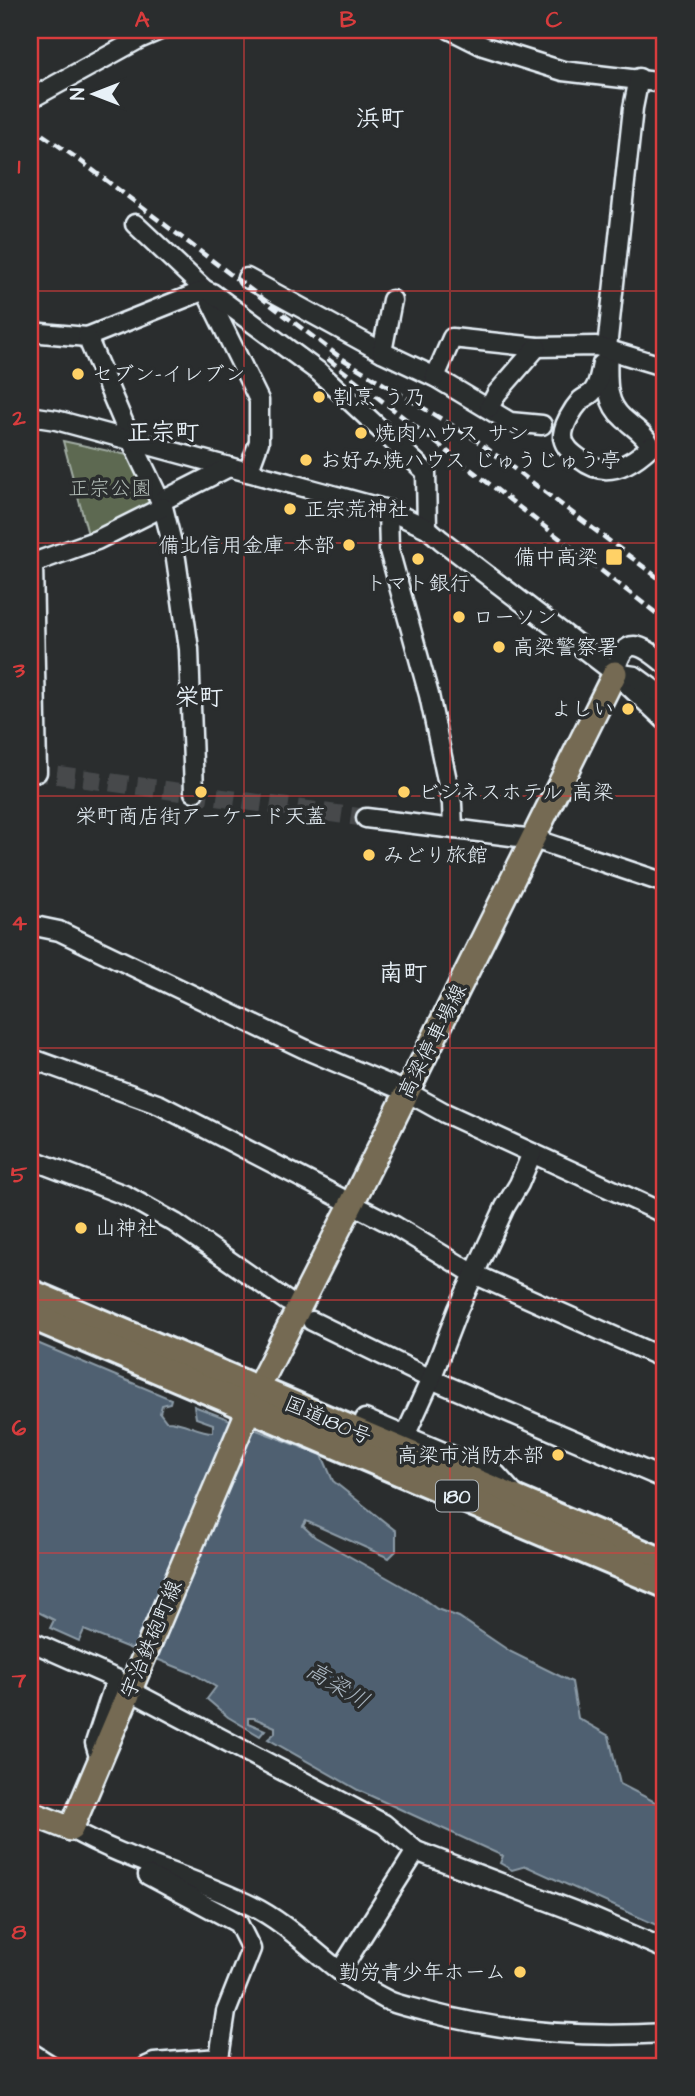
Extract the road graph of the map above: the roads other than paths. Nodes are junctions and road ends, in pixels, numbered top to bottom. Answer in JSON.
{"nodes":[{"id":1,"x":160,"y":30,"type":"edge"},
{"id":2,"x":452,"y":30,"type":"edge"},
{"id":3,"x":639,"y":78,"type":"junction"},
{"id":4,"x":665,"y":83,"type":"edge"},
{"id":5,"x":30,"y":99,"type":"edge"},
{"id":6,"x":135,"y":224,"type":"dead end"},
{"id":7,"x":247,"y":278,"type":"dead end"},
{"id":8,"x":205,"y":290,"type":"junction"},
{"id":9,"x":392,"y":300,"type":"dead end"},
{"id":10,"x":30,"y":332,"type":"edge"},
{"id":11,"x":87,"y":337,"type":"junction"},
{"id":12,"x":537,"y":348,"type":"junction"},
{"id":13,"x":607,"y":348,"type":"junction"},
{"id":14,"x":382,"y":352,"type":"junction"},
{"id":15,"x":665,"y":367,"type":"edge"},
{"id":16,"x":435,"y":377,"type":"junction"},
{"id":17,"x":593,"y":393,"type":"junction"},
{"id":18,"x":489,"y":408,"type":"junction"},
{"id":19,"x":30,"y":416,"type":"edge"},
{"id":20,"x":542,"y":425,"type":"dead end"},
{"id":21,"x":131,"y":440,"type":"junction"},
{"id":22,"x":658,"y":451,"type":"edge"},
{"id":23,"x":229,"y":467,"type":"junction"},
{"id":24,"x":248,"y":472,"type":"junction"},
{"id":25,"x":161,"y":505,"type":"junction"},
{"id":26,"x":388,"y":510,"type":"junction"},
{"id":27,"x":427,"y":528,"type":"junction"},
{"id":28,"x":31,"y":564,"type":"edge"},
{"id":29,"x":665,"y":664,"type":"edge"},
{"id":30,"x":615,"y":673,"type":"junction"},
{"id":31,"x":665,"y":693,"type":"edge"},
{"id":32,"x":665,"y":720,"type":"edge"},
{"id":33,"x":37,"y":772,"type":"dead end"},
{"id":34,"x":194,"y":792,"type":"dead end"},
{"id":35,"x":366,"y":818,"type":"tunnel mouth"},
{"id":36,"x":453,"y":829,"type":"junction"},
{"id":37,"x":534,"y":839,"type":"junction"},
{"id":38,"x":665,"y":883,"type":"edge"},
{"id":39,"x":30,"y":925,"type":"edge"},
{"id":40,"x":30,"y":1058,"type":"edge"},
{"id":41,"x":407,"y":1092,"type":"junction"},
{"id":42,"x":533,"y":1153,"type":"junction"},
{"id":43,"x":30,"y":1158,"type":"edge"},
{"id":44,"x":352,"y":1203,"type":"junction"},
{"id":45,"x":665,"y":1214,"type":"edge"},
{"id":46,"x":474,"y":1274,"type":"junction"},
{"id":47,"x":30,"y":1293,"type":"edge"},
{"id":48,"x":287,"y":1301,"type":"dead end"},
{"id":49,"x":30,"y":1315,"type":"edge"},
{"id":50,"x":312,"y":1321,"type":"dead end"},
{"id":51,"x":665,"y":1359,"type":"edge"},
{"id":52,"x":431,"y":1379,"type":"junction"},
{"id":53,"x":249,"y":1408,"type":"junction"},
{"id":54,"x":365,"y":1419,"type":"dead end"},
{"id":55,"x":405,"y":1436,"type":"junction"},
{"id":56,"x":665,"y":1479,"type":"edge"},
{"id":57,"x":521,"y":1502,"type":"junction"},
{"id":58,"x":665,"y":1563,"type":"edge"},
{"id":59,"x":665,"y":1584,"type":"edge"},
{"id":60,"x":30,"y":1641,"type":"edge"},
{"id":61,"x":133,"y":1682,"type":"junction"},
{"id":62,"x":100,"y":1759,"type":"junction"},
{"id":63,"x":30,"y":1813,"type":"edge"},
{"id":64,"x":71,"y":1829,"type":"junction"},
{"id":65,"x":416,"y":1851,"type":"junction"},
{"id":66,"x":126,"y":1856,"type":"junction"},
{"id":67,"x":665,"y":1949,"type":"edge"},
{"id":68,"x":340,"y":1972,"type":"junction"},
{"id":69,"x":665,"y":2033,"type":"edge"},
{"id":70,"x":30,"y":2052,"type":"edge"},
{"id":71,"x":52,"y":2066,"type":"edge"},
{"id":72,"x":147,"y":2066,"type":"edge"}],
"edges":[{"from":1,"to":5,"type":"street"},
{"from":2,"to":3,"type":"street"},
{"from":3,"to":4,"type":"street"},
{"from":3,"to":13,"type":"street"},
{"from":6,"to":8,"type":"street"},
{"from":7,"to":14,"type":"street"},
{"from":8,"to":11,"type":"street"},
{"from":8,"to":24,"type":"street"},
{"from":8,"to":27,"type":"street"},
{"from":9,"to":14,"type":"street"},
{"from":10,"to":11,"type":"street"},
{"from":11,"to":21,"type":"street"},
{"from":12,"to":13,"type":"street"},
{"from":12,"to":16,"type":"street"},
{"from":12,"to":18,"type":"street"},
{"from":13,"to":15,"type":"street"},
{"from":13,"to":17,"type":"street"},
{"from":13,"to":22,"type":"street"},
{"from":14,"to":16,"type":"street"},
{"from":16,"to":18,"type":"street"},
{"from":17,"to":22,"type":"street"},
{"from":17,"to":22,"type":"street"},
{"from":18,"to":20,"type":"street"},
{"from":19,"to":21,"type":"street"},
{"from":21,"to":23,"type":"street"},
{"from":21,"to":25,"type":"street"},
{"from":23,"to":24,"type":"street"},
{"from":23,"to":25,"type":"street"},
{"from":24,"to":26,"type":"street"},
{"from":25,"to":28,"type":"street"},
{"from":25,"to":34,"type":"street"},
{"from":26,"to":27,"type":"street"},
{"from":26,"to":36,"type":"street"},
{"from":27,"to":30,"type":"street"},
{"from":28,"to":33,"type":"street"},
{"from":29,"to":30,"type":"street"},
{"from":30,"to":31,"type":"street"},
{"from":30,"to":32,"type":"street"},
{"from":30,"to":37,"type":"main road","name":"高梁停車場線"},
{"from":35,"to":36,"type":"street"},
{"from":36,"to":37,"type":"street"},
{"from":37,"to":38,"type":"street"},
{"from":37,"to":41,"type":"main road","name":"高梁停車場線"},
{"from":39,"to":41,"type":"street"},
{"from":40,"to":44,"type":"street"},
{"from":41,"to":42,"type":"street"},
{"from":41,"to":44,"type":"main road","name":"高梁停車場線"},
{"from":42,"to":45,"type":"street"},
{"from":42,"to":46,"type":"street"},
{"from":43,"to":48,"type":"street"},
{"from":44,"to":46,"type":"street"},
{"from":44,"to":53,"type":"main road","name":"高梁停車場線"},
{"from":46,"to":51,"type":"street"},
{"from":46,"to":52,"type":"street"},
{"from":47,"to":53,"type":"highway","name":"国道180号","number":"180"},
{"from":49,"to":53,"type":"highway","name":"国道180号","number":"180"},
{"from":50,"to":52,"type":"street"},
{"from":52,"to":55,"type":"street"},
{"from":52,"to":56,"type":"street"},
{"from":53,"to":57,"type":"highway","name":"国道180号","number":"180"},
{"from":53,"to":59,"type":"highway","name":"国道180号","number":"180"},
{"from":53,"to":61,"type":"main road","name":"宇治鉄砲町線"},
{"from":54,"to":55,"type":"street"},
{"from":55,"to":57,"type":"street"},
{"from":57,"to":58,"type":"highway","name":"国道180号","number":"180"},
{"from":60,"to":62,"type":"street"},
{"from":61,"to":62,"type":"main road","name":"宇治鉄砲町線"},
{"from":61,"to":65,"type":"street"},
{"from":62,"to":64,"type":"main road","name":"宇治鉄砲町線"},
{"from":63,"to":64,"type":"main road"},
{"from":64,"to":66,"type":"street"},
{"from":65,"to":67,"type":"street"},
{"from":65,"to":68,"type":"street"},
{"from":66,"to":68,"type":"street"},
{"from":66,"to":72,"type":"street"},
{"from":68,"to":69,"type":"street"},
{"from":70,"to":71,"type":"street"}]}
